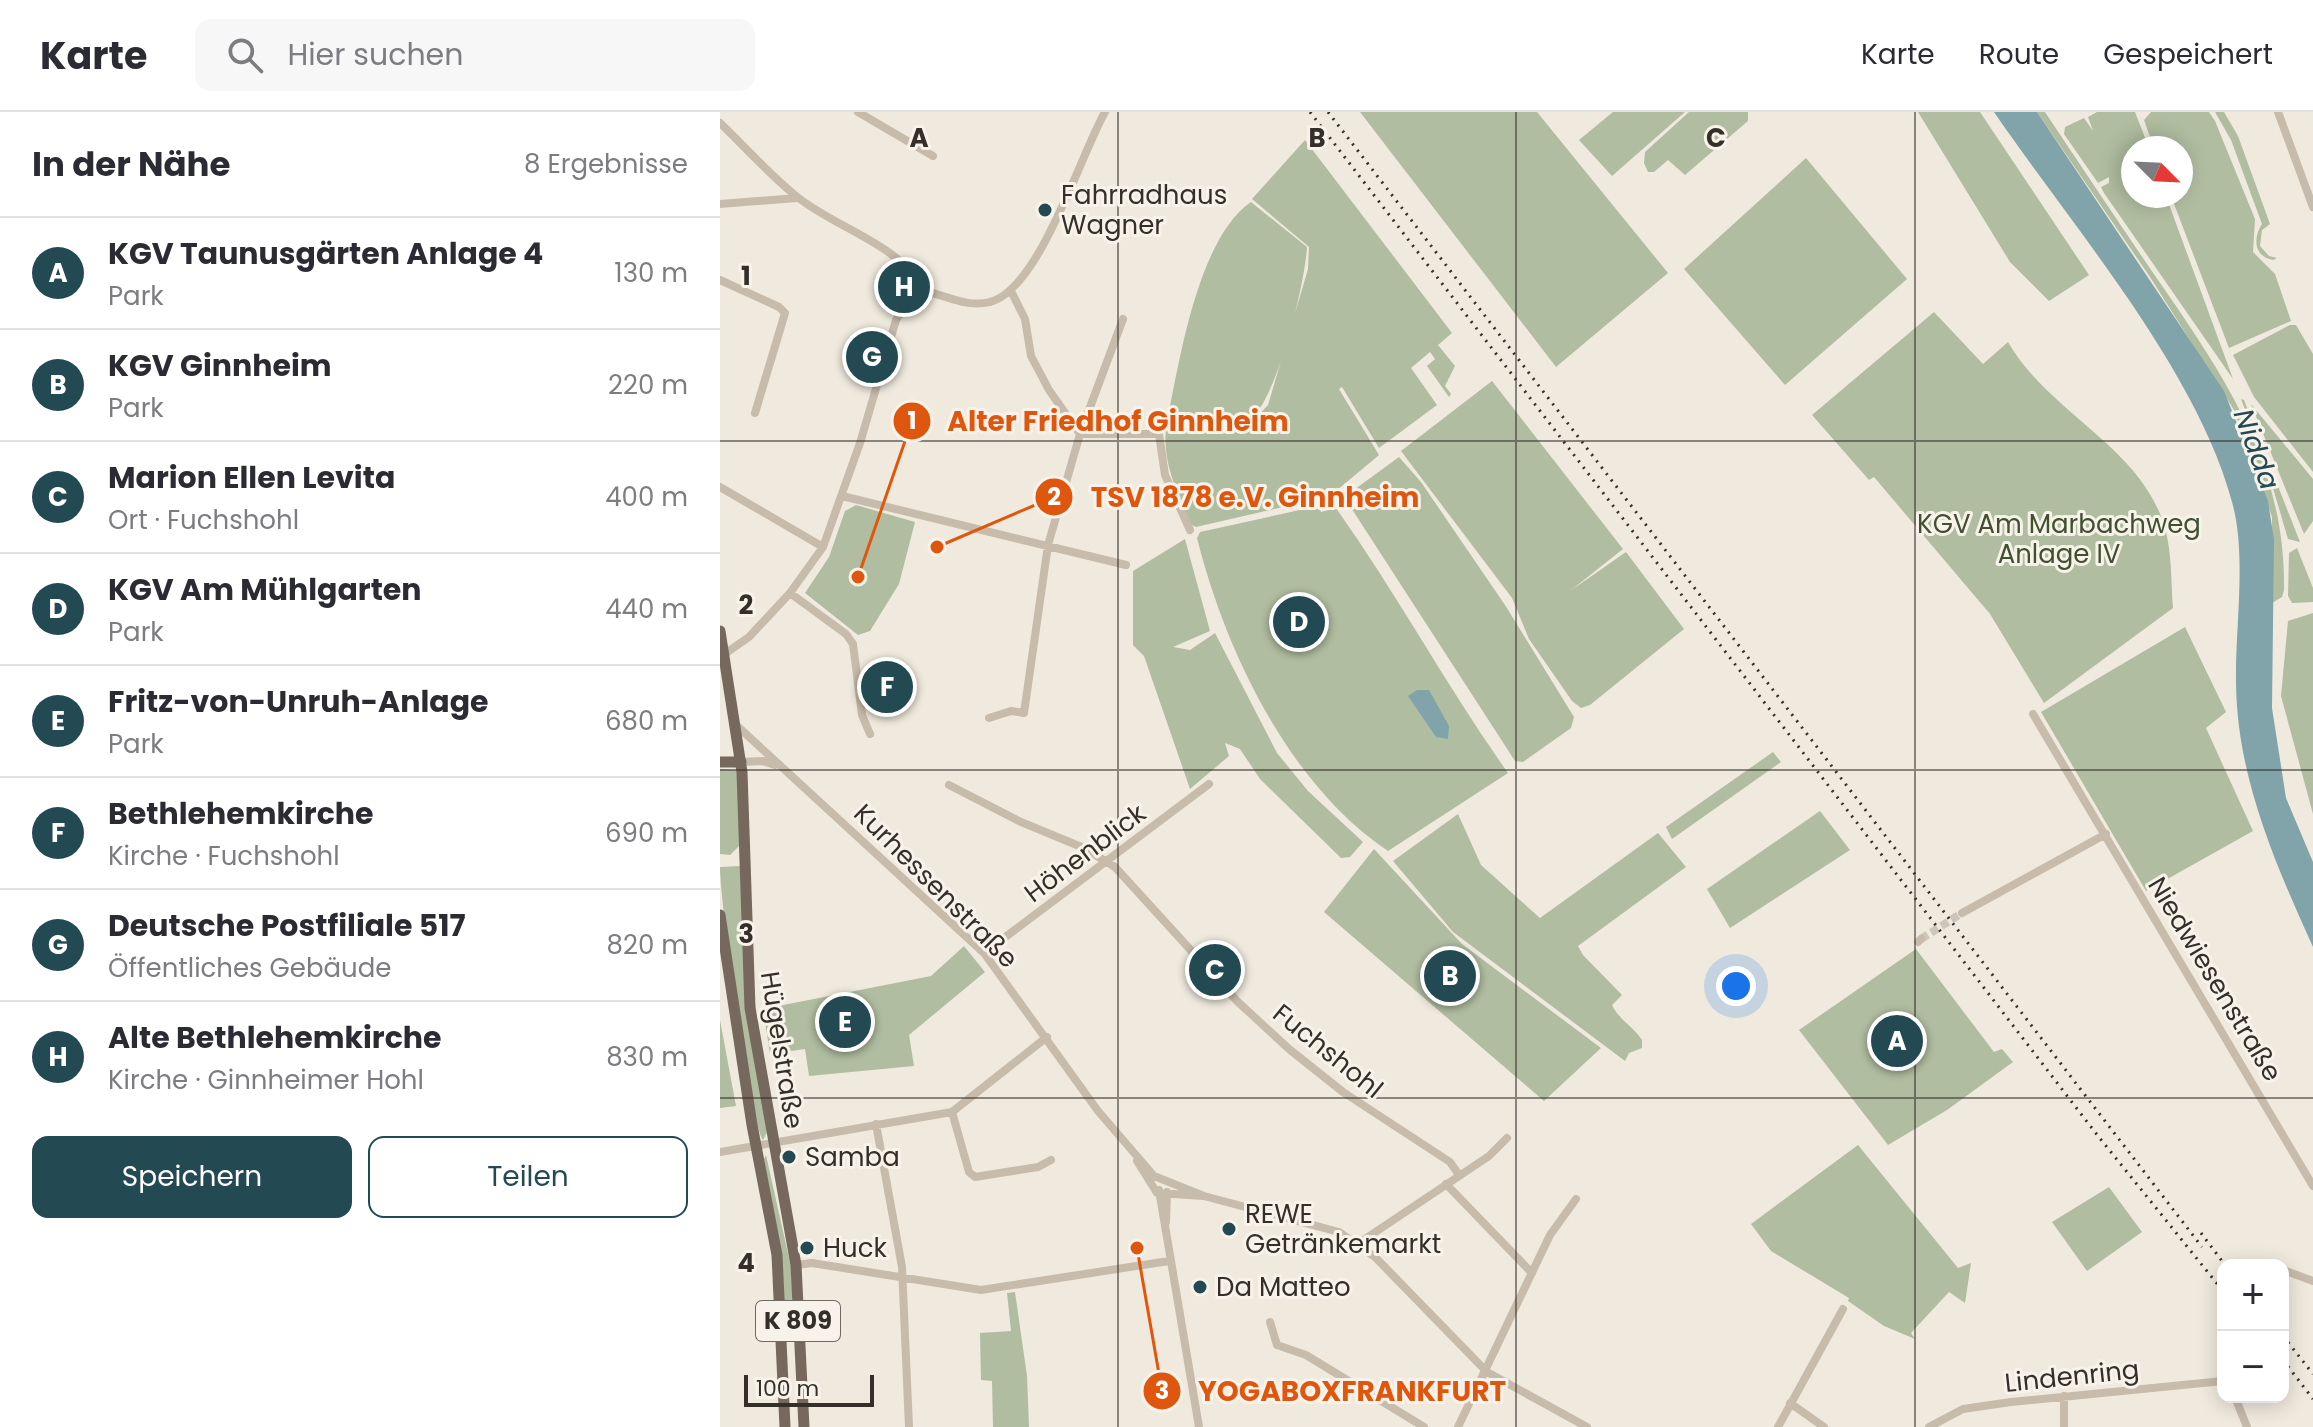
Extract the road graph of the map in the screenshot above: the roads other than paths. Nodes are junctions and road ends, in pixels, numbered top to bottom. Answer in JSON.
{"nodes":[{"id":1,"x":858,"y":112,"type":"edge"},
{"id":2,"x":1105,"y":112,"type":"edge"},
{"id":3,"x":2278,"y":112,"type":"edge"},
{"id":4,"x":720,"y":123,"type":"edge"},
{"id":5,"x":933,"y":156,"type":"dead end"},
{"id":6,"x":797,"y":198,"type":"junction"},
{"id":7,"x":720,"y":204,"type":"edge"},
{"id":8,"x":2313,"y":207,"type":"edge"},
{"id":9,"x":720,"y":280,"type":"edge"},
{"id":10,"x":925,"y":291,"type":"junction"},
{"id":11,"x":1011,"y":291,"type":"junction"},
{"id":12,"x":1123,"y":319,"type":"dead end"},
{"id":13,"x":755,"y":413,"type":"dead end"},
{"id":14,"x":1080,"y":434,"type":"junction"},
{"id":15,"x":720,"y":487,"type":"edge"},
{"id":16,"x":842,"y":496,"type":"junction"},
{"id":17,"x":1190,"y":530,"type":"dead end"},
{"id":18,"x":1048,"y":545,"type":"junction"},
{"id":19,"x":823,"y":547,"type":"junction"},
{"id":20,"x":1126,"y":565,"type":"dead end"},
{"id":21,"x":790,"y":593,"type":"junction"},
{"id":22,"x":720,"y":631,"type":"edge"},
{"id":23,"x":721,"y":655,"type":"edge"},
{"id":24,"x":2033,"y":714,"type":"dead end"},
{"id":25,"x":989,"y":718,"type":"dead end"},
{"id":26,"x":735,"y":724,"type":"junction"},
{"id":27,"x":870,"y":734,"type":"dead end"},
{"id":28,"x":720,"y":762,"type":"edge"},
{"id":29,"x":741,"y":762,"type":"junction"},
{"id":30,"x":785,"y":770,"type":"junction"},
{"id":31,"x":1209,"y":784,"type":"dead end"},
{"id":32,"x":949,"y":785,"type":"dead end"},
{"id":33,"x":2106,"y":834,"type":"junction"},
{"id":34,"x":1108,"y":862,"type":"junction"},
{"id":35,"x":1962,"y":913,"type":"tunnel mouth"},
{"id":36,"x":720,"y":915,"type":"edge"},
{"id":37,"x":984,"y":953,"type":"junction"},
{"id":38,"x":1047,"y":1037,"type":"junction"},
{"id":39,"x":952,"y":1112,"type":"junction"},
{"id":40,"x":876,"y":1124,"type":"junction"},
{"id":41,"x":1507,"y":1138,"type":"dead end"},
{"id":42,"x":774,"y":1143,"type":"junction"},
{"id":43,"x":756,"y":1145,"type":"junction"},
{"id":44,"x":720,"y":1152,"type":"edge"},
{"id":45,"x":1134,"y":1154,"type":"junction"},
{"id":46,"x":1051,"y":1160,"type":"dead end"},
{"id":47,"x":1459,"y":1175,"type":"junction"},
{"id":48,"x":1164,"y":1182,"type":"junction"},
{"id":49,"x":1446,"y":1184,"type":"junction"},
{"id":50,"x":2313,"y":1186,"type":"edge"},
{"id":51,"x":1157,"y":1193,"type":"junction"},
{"id":52,"x":1168,"y":1194,"type":"junction"},
{"id":53,"x":1204,"y":1196,"type":"junction"},
{"id":54,"x":1576,"y":1199,"type":"dead end"},
{"id":55,"x":1165,"y":1239,"type":"junction"},
{"id":56,"x":1359,"y":1243,"type":"junction"},
{"id":57,"x":1169,"y":1261,"type":"junction"},
{"id":58,"x":796,"y":1265,"type":"junction"},
{"id":59,"x":2289,"y":1272,"type":"edge"},
{"id":60,"x":1532,"y":1273,"type":"junction"},
{"id":61,"x":901,"y":1279,"type":"junction"},
{"id":62,"x":2313,"y":1281,"type":"edge"},
{"id":63,"x":1843,"y":1309,"type":"dead end"},
{"id":64,"x":1270,"y":1322,"type":"dead end"},
{"id":65,"x":798,"y":1333,"type":"junction"},
{"id":66,"x":781,"y":1334,"type":"junction"},
{"id":67,"x":782,"y":1356,"type":"junction"},
{"id":68,"x":800,"y":1357,"type":"junction"},
{"id":69,"x":1487,"y":1372,"type":"junction"},
{"id":70,"x":2217,"y":1382,"type":"edge"},
{"id":71,"x":2064,"y":1396,"type":"junction"},
{"id":72,"x":1790,"y":1403,"type":"junction"},
{"id":73,"x":2237,"y":1403,"type":"edge"},
{"id":74,"x":785,"y":1427,"type":"edge"},
{"id":75,"x":804,"y":1427,"type":"edge"},
{"id":76,"x":909,"y":1427,"type":"edge"},
{"id":77,"x":1199,"y":1427,"type":"edge"},
{"id":78,"x":1424,"y":1427,"type":"edge"},
{"id":79,"x":1458,"y":1427,"type":"edge"},
{"id":80,"x":1587,"y":1427,"type":"edge"},
{"id":81,"x":1778,"y":1427,"type":"edge"},
{"id":82,"x":1824,"y":1427,"type":"edge"},
{"id":83,"x":1929,"y":1427,"type":"edge"},
{"id":84,"x":2064,"y":1427,"type":"edge"},
{"id":85,"x":2247,"y":1427,"type":"edge"}],
"edges":[{"from":1,"to":5,"type":"street"},
{"from":2,"to":11,"type":"street"},
{"from":3,"to":8,"type":"street"},
{"from":4,"to":6,"type":"street"},
{"from":6,"to":7,"type":"street"},
{"from":6,"to":10,"type":"street"},
{"from":9,"to":13,"type":"street"},
{"from":10,"to":11,"type":"street"},
{"from":10,"to":16,"type":"street"},
{"from":11,"to":14,"type":"street"},
{"from":12,"to":14,"type":"street"},
{"from":14,"to":17,"type":"street"},
{"from":14,"to":18,"type":"street"},
{"from":15,"to":19,"type":"street"},
{"from":16,"to":18,"type":"street"},
{"from":16,"to":19,"type":"street"},
{"from":18,"to":20,"type":"street"},
{"from":18,"to":25,"type":"street"},
{"from":19,"to":21,"type":"street"},
{"from":21,"to":23,"type":"street"},
{"from":21,"to":27,"type":"street"},
{"from":22,"to":23,"type":"main road","name":"Hügelstraße","number":"K 809"},
{"from":23,"to":26,"type":"main road","name":"Hügelstraße","number":"K 809"},
{"from":24,"to":33,"type":"street","name":"Niedwiesenstraße"},
{"from":26,"to":29,"type":"main road","name":"Hügelstraße","number":"K 809"},
{"from":26,"to":30,"type":"street","name":"Kurhessenstraße"},
{"from":28,"to":29,"type":"main road"},
{"from":29,"to":30,"type":"street"},
{"from":29,"to":42,"type":"main road","name":"Hügelstraße","number":"K 809"},
{"from":30,"to":37,"type":"street","name":"Kurhessenstraße"},
{"from":31,"to":34,"type":"street","name":"Höhenblick"},
{"from":32,"to":34,"type":"street","name":"Fuchshohl"},
{"from":33,"to":35,"type":"street"},
{"from":33,"to":50,"type":"street","name":"Niedwiesenstraße"},
{"from":34,"to":37,"type":"street","name":"Höhenblick"},
{"from":34,"to":47,"type":"street","name":"Fuchshohl"},
{"from":36,"to":43,"type":"main road","name":"Hügelstraße","number":"K 809"},
{"from":37,"to":38,"type":"street","name":"Kurhessenstraße"},
{"from":38,"to":39,"type":"street"},
{"from":38,"to":45,"type":"street","name":"Kurhessenstraße"},
{"from":39,"to":40,"type":"street"},
{"from":39,"to":46,"type":"street"},
{"from":40,"to":42,"type":"street"},
{"from":40,"to":61,"type":"street"},
{"from":41,"to":47,"type":"street"},
{"from":42,"to":43,"type":"street"},
{"from":42,"to":58,"type":"main road","name":"Hügelstraße","number":"K 809"},
{"from":43,"to":44,"type":"street"},
{"from":43,"to":66,"type":"main road","name":"Hügelstraße","number":"K 809"},
{"from":45,"to":48,"type":"street","name":"Kurhessenstraße"},
{"from":45,"to":51,"type":"street","name":"Kurhessenstraße"},
{"from":47,"to":49,"type":"street"},
{"from":48,"to":51,"type":"street"},
{"from":48,"to":52,"type":"street"},
{"from":48,"to":53,"type":"street","name":"Kurhessenstraße"},
{"from":49,"to":56,"type":"street"},
{"from":49,"to":60,"type":"street"},
{"from":51,"to":52,"type":"street","name":"Kurhessenstraße"},
{"from":51,"to":55,"type":"street"},
{"from":52,"to":53,"type":"street","name":"Kurhessenstraße"},
{"from":52,"to":55,"type":"street"},
{"from":53,"to":56,"type":"street","name":"Kurhessenstraße"},
{"from":54,"to":60,"type":"street"},
{"from":55,"to":57,"type":"street"},
{"from":56,"to":69,"type":"street","name":"Kurhessenstraße"},
{"from":57,"to":61,"type":"street"},
{"from":57,"to":77,"type":"street"},
{"from":58,"to":61,"type":"street"},
{"from":58,"to":65,"type":"main road","name":"Hügelstraße","number":"K 809"},
{"from":59,"to":62,"type":"street"},
{"from":60,"to":69,"type":"street"},
{"from":61,"to":76,"type":"street"},
{"from":63,"to":72,"type":"street"},
{"from":64,"to":78,"type":"street"},
{"from":65,"to":66,"type":"main road"},
{"from":65,"to":68,"type":"main road","name":"Hügelstraße","number":"K 809"},
{"from":66,"to":67,"type":"main road","name":"Hügelstraße","number":"K 809"},
{"from":67,"to":68,"type":"main road"},
{"from":67,"to":74,"type":"main road","name":"Hügelstraße","number":"K 809"},
{"from":68,"to":75,"type":"main road","name":"Hügelstraße","number":"K 809"},
{"from":69,"to":79,"type":"street"},
{"from":69,"to":80,"type":"street","name":"Kurhessenstraße"},
{"from":70,"to":71,"type":"street","name":"Lindenring"},
{"from":71,"to":83,"type":"street","name":"Lindenring"},
{"from":71,"to":84,"type":"street"},
{"from":72,"to":81,"type":"street"},
{"from":72,"to":82,"type":"street"},
{"from":73,"to":85,"type":"street"}]}
